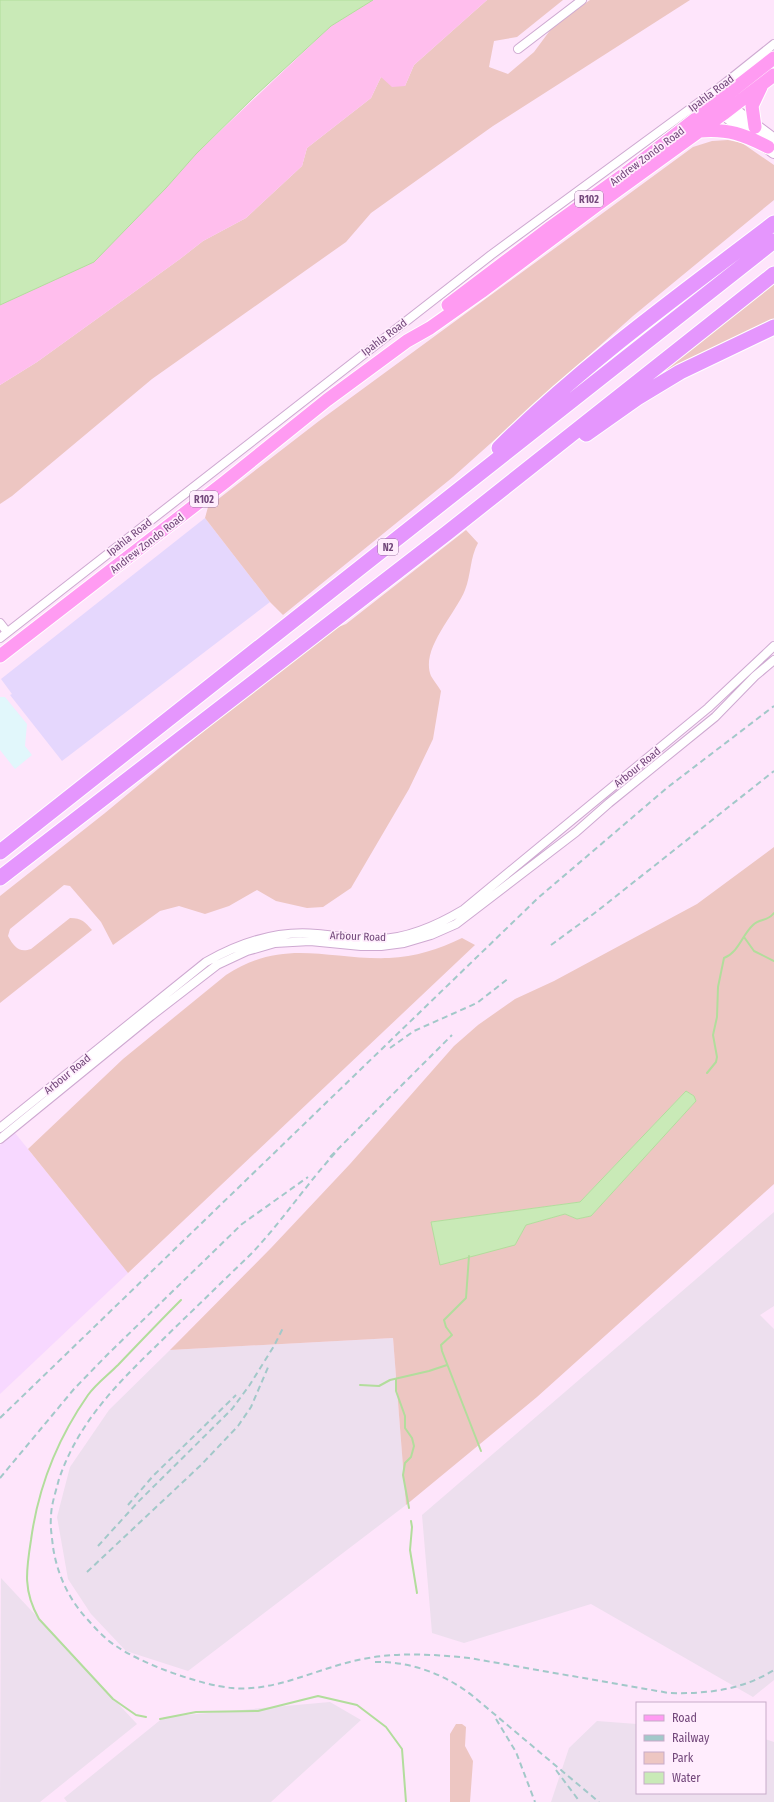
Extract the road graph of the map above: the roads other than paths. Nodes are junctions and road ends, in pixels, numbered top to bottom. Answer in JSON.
{"nodes":[{"id":1,"x":582,"y":0,"type":"edge"},
{"id":2,"x":774,"y":44,"type":"edge"},
{"id":3,"x":518,"y":49,"type":"dead end"},
{"id":4,"x":774,"y":58,"type":"edge"},
{"id":5,"x":774,"y":74,"type":"edge"},
{"id":6,"x":763,"y":84,"type":"junction"},
{"id":7,"x":722,"y":107,"type":"junction"},
{"id":8,"x":755,"y":126,"type":"junction"},
{"id":9,"x":699,"y":131,"type":"junction"},
{"id":10,"x":772,"y":146,"type":"edge"},
{"id":11,"x":774,"y":214,"type":"edge"},
{"id":12,"x":774,"y":223,"type":"edge"},
{"id":13,"x":774,"y":241,"type":"edge"},
{"id":14,"x":774,"y":274,"type":"edge"},
{"id":15,"x":475,"y":283,"type":"junction"},
{"id":16,"x":673,"y":301,"type":"junction"},
{"id":17,"x":774,"y":327,"type":"edge"},
{"id":18,"x":448,"y":499,"type":"junction"},
{"id":19,"x":447,"y":533,"type":"junction"},
{"id":20,"x":0,"y":623,"type":"edge"},
{"id":21,"x":7,"y":632,"type":"junction"},
{"id":22,"x":0,"y":638,"type":"edge"},
{"id":23,"x":774,"y":646,"type":"edge"},
{"id":24,"x":0,"y":656,"type":"edge"},
{"id":25,"x":774,"y":660,"type":"edge"},
{"id":26,"x":0,"y":852,"type":"edge"},
{"id":27,"x":0,"y":878,"type":"edge"},
{"id":28,"x":0,"y":1128,"type":"edge"},
{"id":29,"x":0,"y":1139,"type":"edge"}],
"edges":[{"from":1,"to":3,"type":"street"},
{"from":2,"to":15,"type":"street","name":"Ipahla Road"},
{"from":4,"to":7,"type":"main road","name":"Andrew Zondo Road","number":"R102"},
{"from":5,"to":6,"type":"main road","name":"Andrew Zondo Road","number":"R102"},
{"from":6,"to":7,"type":"main road","name":"Andrew Zondo Road","number":"R102"},
{"from":6,"to":8,"type":"main road"},
{"from":7,"to":8,"type":"main road"},
{"from":7,"to":9,"type":"main road","name":"Andrew Zondo Road","number":"R102"},
{"from":7,"to":10,"type":"main road"},
{"from":7,"to":15,"type":"main road","name":"Andrew Zondo Road","number":"R102"},
{"from":8,"to":10,"type":"main road"},
{"from":9,"to":10,"type":"main road"},
{"from":9,"to":15,"type":"main road","name":"Andrew Zondo Road","number":"R102"},
{"from":11,"to":16,"type":"highway"},
{"from":12,"to":16,"type":"highway"},
{"from":13,"to":18,"type":"highway","number":"N2"},
{"from":14,"to":19,"type":"highway","number":"N2"},
{"from":15,"to":21,"type":"street","name":"Ipahla Road"},
{"from":15,"to":24,"type":"main road","name":"Andrew Zondo Road","number":"R102"},
{"from":16,"to":18,"type":"highway"},
{"from":17,"to":19,"type":"highway"},
{"from":18,"to":26,"type":"highway","number":"N2"},
{"from":19,"to":27,"type":"highway","number":"N2"},
{"from":20,"to":21,"type":"street"},
{"from":21,"to":22,"type":"street","name":"Ipahla Road"},
{"from":23,"to":28,"type":"street","name":"Arbour Road"},
{"from":25,"to":29,"type":"street","name":"Arbour Road"}]}
